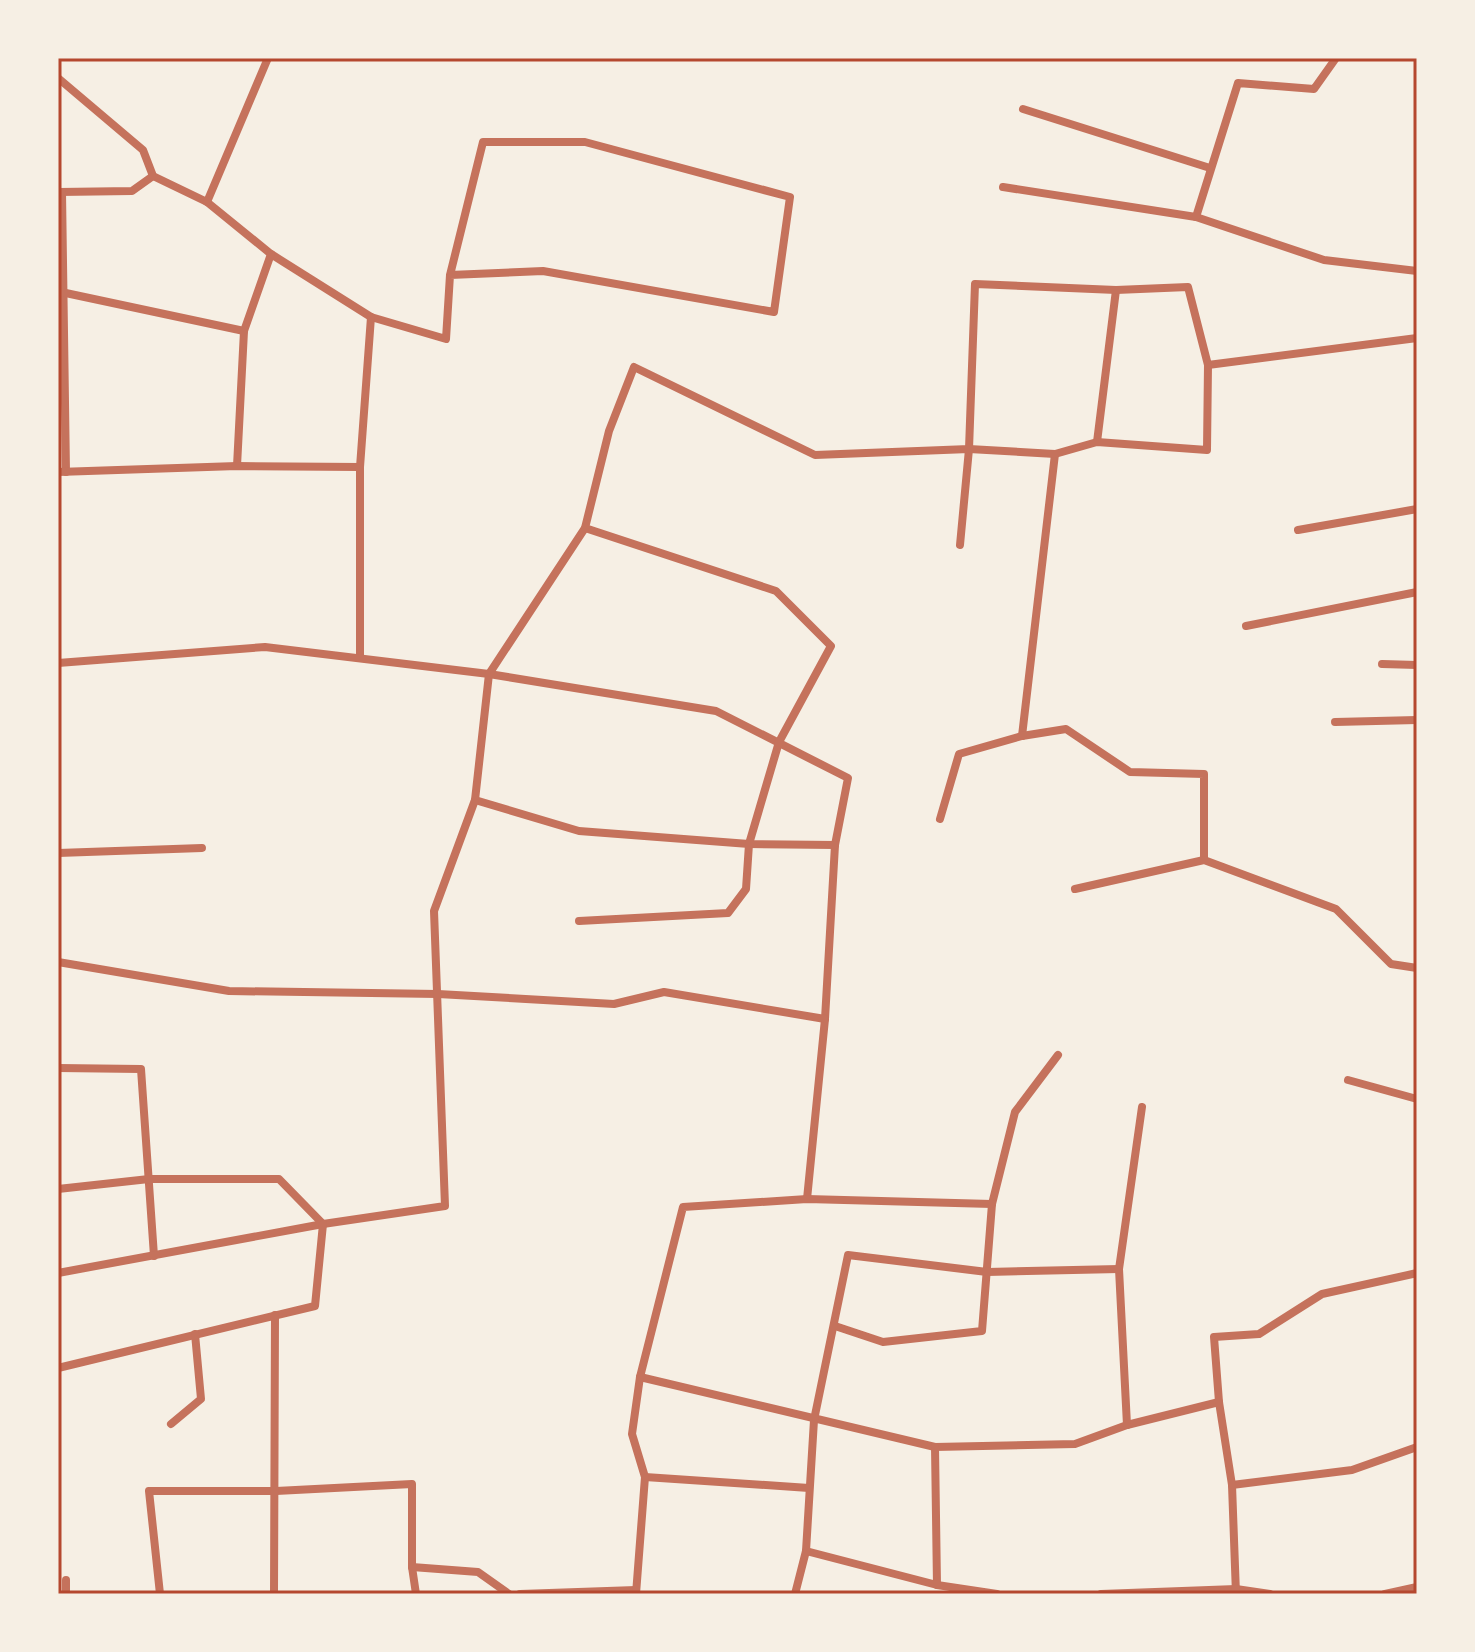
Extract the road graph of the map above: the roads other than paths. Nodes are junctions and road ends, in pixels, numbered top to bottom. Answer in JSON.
{"nodes":[{"id":1,"x":268,"y":58,"type":"edge"},
{"id":2,"x":1336,"y":58,"type":"edge"},
{"id":3,"x":58,"y":78,"type":"edge"},
{"id":4,"x":1023,"y":109,"type":"dead end"},
{"id":5,"x":1210,"y":168,"type":"junction"},
{"id":6,"x":153,"y":176,"type":"junction"},
{"id":7,"x":1003,"y":187,"type":"dead end"},
{"id":8,"x":60,"y":192,"type":"edge"},
{"id":9,"x":207,"y":202,"type":"junction"},
{"id":10,"x":1196,"y":217,"type":"junction"},
{"id":11,"x":271,"y":254,"type":"junction"},
{"id":12,"x":1417,"y":271,"type":"edge"},
{"id":13,"x":450,"y":275,"type":"junction"},
{"id":14,"x":1116,"y":290,"type":"junction"},
{"id":15,"x":61,"y":292,"type":"edge"},
{"id":16,"x":371,"y":317,"type":"junction"},
{"id":17,"x":244,"y":331,"type":"junction"},
{"id":18,"x":1417,"y":338,"type":"edge"},
{"id":19,"x":1208,"y":365,"type":"junction"},
{"id":20,"x":1097,"y":442,"type":"junction"},
{"id":21,"x":969,"y":449,"type":"junction"},
{"id":22,"x":1055,"y":454,"type":"junction"},
{"id":23,"x":237,"y":466,"type":"junction"},
{"id":24,"x":360,"y":467,"type":"junction"},
{"id":25,"x":62,"y":472,"type":"edge"},
{"id":26,"x":1417,"y":509,"type":"edge"},
{"id":27,"x":585,"y":528,"type":"junction"},
{"id":28,"x":1298,"y":530,"type":"dead end"},
{"id":29,"x":960,"y":545,"type":"dead end"},
{"id":30,"x":1417,"y":592,"type":"edge"},
{"id":31,"x":1246,"y":626,"type":"dead end"},
{"id":32,"x":360,"y":657,"type":"junction"},
{"id":33,"x":58,"y":663,"type":"edge"},
{"id":34,"x":1382,"y":664,"type":"dead end"},
{"id":35,"x":1417,"y":665,"type":"edge"},
{"id":36,"x":489,"y":674,"type":"junction"},
{"id":37,"x":1417,"y":720,"type":"edge"},
{"id":38,"x":1335,"y":722,"type":"dead end"},
{"id":39,"x":1022,"y":736,"type":"junction"},
{"id":40,"x":779,"y":742,"type":"junction"},
{"id":41,"x":475,"y":800,"type":"junction"},
{"id":42,"x":940,"y":819,"type":"dead end"},
{"id":43,"x":749,"y":844,"type":"junction"},
{"id":44,"x":835,"y":845,"type":"junction"},
{"id":45,"x":202,"y":848,"type":"dead end"},
{"id":46,"x":58,"y":853,"type":"edge"},
{"id":47,"x":1204,"y":860,"type":"junction"},
{"id":48,"x":1075,"y":889,"type":"dead end"},
{"id":49,"x":579,"y":921,"type":"dead end"},
{"id":50,"x":58,"y":962,"type":"edge"},
{"id":51,"x":1417,"y":968,"type":"edge"},
{"id":52,"x":438,"y":994,"type":"junction"},
{"id":53,"x":825,"y":1019,"type":"junction"},
{"id":54,"x":1058,"y":1055,"type":"dead end"},
{"id":55,"x":58,"y":1068,"type":"edge"},
{"id":56,"x":1348,"y":1080,"type":"dead end"},
{"id":57,"x":1417,"y":1099,"type":"edge"},
{"id":58,"x":1142,"y":1107,"type":"dead end"},
{"id":59,"x":149,"y":1179,"type":"junction"},
{"id":60,"x":58,"y":1189,"type":"edge"},
{"id":61,"x":807,"y":1199,"type":"junction"},
{"id":62,"x":992,"y":1204,"type":"junction"},
{"id":63,"x":323,"y":1224,"type":"junction"},
{"id":64,"x":154,"y":1256,"type":"junction"},
{"id":65,"x":1119,"y":1269,"type":"junction"},
{"id":66,"x":987,"y":1272,"type":"junction"},
{"id":67,"x":58,"y":1273,"type":"edge"},
{"id":68,"x":1417,"y":1273,"type":"edge"},
{"id":69,"x":275,"y":1315,"type":"junction"},
{"id":70,"x":835,"y":1326,"type":"junction"},
{"id":71,"x":195,"y":1334,"type":"junction"},
{"id":72,"x":58,"y":1368,"type":"edge"},
{"id":73,"x":640,"y":1377,"type":"junction"},
{"id":74,"x":1219,"y":1402,"type":"junction"},
{"id":75,"x":814,"y":1420,"type":"junction"},
{"id":76,"x":171,"y":1424,"type":"dead end"},
{"id":77,"x":1127,"y":1425,"type":"junction"},
{"id":78,"x":935,"y":1447,"type":"junction"},
{"id":79,"x":1417,"y":1447,"type":"edge"},
{"id":80,"x":645,"y":1477,"type":"junction"},
{"id":81,"x":1232,"y":1485,"type":"junction"},
{"id":82,"x":809,"y":1488,"type":"junction"},
{"id":83,"x":276,"y":1491,"type":"junction"},
{"id":84,"x":806,"y":1551,"type":"junction"},
{"id":85,"x":412,"y":1567,"type":"junction"},
{"id":86,"x":66,"y":1580,"type":"dead end"},
{"id":87,"x":937,"y":1585,"type":"junction"},
{"id":88,"x":1417,"y":1587,"type":"edge"},
{"id":89,"x":1236,"y":1591,"type":"edge"},
{"id":90,"x":636,"y":1592,"type":"edge"},
{"id":91,"x":66,"y":1594,"type":"edge"},
{"id":92,"x":160,"y":1594,"type":"edge"},
{"id":93,"x":274,"y":1594,"type":"edge"},
{"id":94,"x":416,"y":1594,"type":"edge"},
{"id":95,"x":509,"y":1594,"type":"edge"},
{"id":96,"x":520,"y":1594,"type":"edge"},
{"id":97,"x":795,"y":1594,"type":"edge"},
{"id":98,"x":997,"y":1594,"type":"edge"},
{"id":99,"x":1101,"y":1594,"type":"edge"},
{"id":100,"x":1270,"y":1594,"type":"edge"},
{"id":101,"x":1385,"y":1594,"type":"edge"}],
"edges":[{"from":1,"to":9,"type":"street"},
{"from":2,"to":5,"type":"street"},
{"from":3,"to":6,"type":"street"},
{"from":4,"to":5,"type":"street"},
{"from":5,"to":10,"type":"street"},
{"from":6,"to":8,"type":"street"},
{"from":6,"to":9,"type":"street"},
{"from":7,"to":10,"type":"street"},
{"from":8,"to":15,"type":"street"},
{"from":9,"to":11,"type":"street"},
{"from":10,"to":12,"type":"street"},
{"from":11,"to":16,"type":"street"},
{"from":11,"to":17,"type":"street"},
{"from":13,"to":13,"type":"street"},
{"from":13,"to":16,"type":"street"},
{"from":14,"to":19,"type":"street"},
{"from":14,"to":20,"type":"street"},
{"from":14,"to":21,"type":"street"},
{"from":15,"to":17,"type":"street"},
{"from":15,"to":25,"type":"street"},
{"from":16,"to":24,"type":"street"},
{"from":17,"to":23,"type":"street"},
{"from":18,"to":19,"type":"street"},
{"from":19,"to":20,"type":"street"},
{"from":20,"to":22,"type":"street"},
{"from":21,"to":22,"type":"street"},
{"from":21,"to":27,"type":"street"},
{"from":21,"to":29,"type":"street"},
{"from":22,"to":39,"type":"street"},
{"from":23,"to":24,"type":"street"},
{"from":23,"to":25,"type":"street"},
{"from":24,"to":32,"type":"street"},
{"from":26,"to":28,"type":"street"},
{"from":27,"to":36,"type":"street"},
{"from":27,"to":40,"type":"street"},
{"from":30,"to":31,"type":"street"},
{"from":32,"to":33,"type":"street"},
{"from":32,"to":36,"type":"street"},
{"from":34,"to":35,"type":"street"},
{"from":36,"to":40,"type":"street"},
{"from":36,"to":41,"type":"street"},
{"from":37,"to":38,"type":"street"},
{"from":39,"to":42,"type":"street"},
{"from":39,"to":47,"type":"street"},
{"from":40,"to":43,"type":"street"},
{"from":40,"to":44,"type":"street"},
{"from":41,"to":43,"type":"street"},
{"from":41,"to":52,"type":"street"},
{"from":43,"to":44,"type":"street"},
{"from":43,"to":49,"type":"street"},
{"from":44,"to":53,"type":"street"},
{"from":45,"to":46,"type":"street"},
{"from":47,"to":48,"type":"street"},
{"from":47,"to":51,"type":"street"},
{"from":50,"to":52,"type":"street"},
{"from":52,"to":53,"type":"street"},
{"from":52,"to":63,"type":"street"},
{"from":53,"to":61,"type":"street"},
{"from":54,"to":62,"type":"street"},
{"from":55,"to":59,"type":"street"},
{"from":56,"to":57,"type":"street"},
{"from":58,"to":65,"type":"street"},
{"from":59,"to":60,"type":"street"},
{"from":59,"to":63,"type":"street"},
{"from":59,"to":64,"type":"street"},
{"from":61,"to":62,"type":"street"},
{"from":61,"to":73,"type":"street"},
{"from":62,"to":66,"type":"street"},
{"from":63,"to":64,"type":"street"},
{"from":63,"to":69,"type":"street"},
{"from":64,"to":67,"type":"street"},
{"from":65,"to":66,"type":"street"},
{"from":65,"to":77,"type":"street"},
{"from":66,"to":70,"type":"street"},
{"from":66,"to":70,"type":"street"},
{"from":68,"to":74,"type":"street"},
{"from":69,"to":71,"type":"street"},
{"from":69,"to":83,"type":"street"},
{"from":70,"to":75,"type":"street"},
{"from":71,"to":72,"type":"street"},
{"from":71,"to":76,"type":"street"},
{"from":73,"to":75,"type":"street"},
{"from":73,"to":80,"type":"street"},
{"from":74,"to":77,"type":"street"},
{"from":74,"to":81,"type":"street"},
{"from":75,"to":78,"type":"street"},
{"from":75,"to":82,"type":"street"},
{"from":77,"to":78,"type":"street"},
{"from":78,"to":87,"type":"street"},
{"from":79,"to":81,"type":"street"},
{"from":80,"to":82,"type":"street"},
{"from":80,"to":90,"type":"street"},
{"from":81,"to":89,"type":"street"},
{"from":82,"to":84,"type":"street"},
{"from":83,"to":85,"type":"street"},
{"from":83,"to":92,"type":"street"},
{"from":83,"to":93,"type":"street"},
{"from":84,"to":87,"type":"street"},
{"from":84,"to":97,"type":"street"},
{"from":85,"to":94,"type":"street"},
{"from":85,"to":95,"type":"street"},
{"from":86,"to":91,"type":"street"},
{"from":87,"to":98,"type":"street"},
{"from":88,"to":101,"type":"street"},
{"from":89,"to":99,"type":"street"},
{"from":89,"to":100,"type":"street"},
{"from":90,"to":96,"type":"street"}]}
